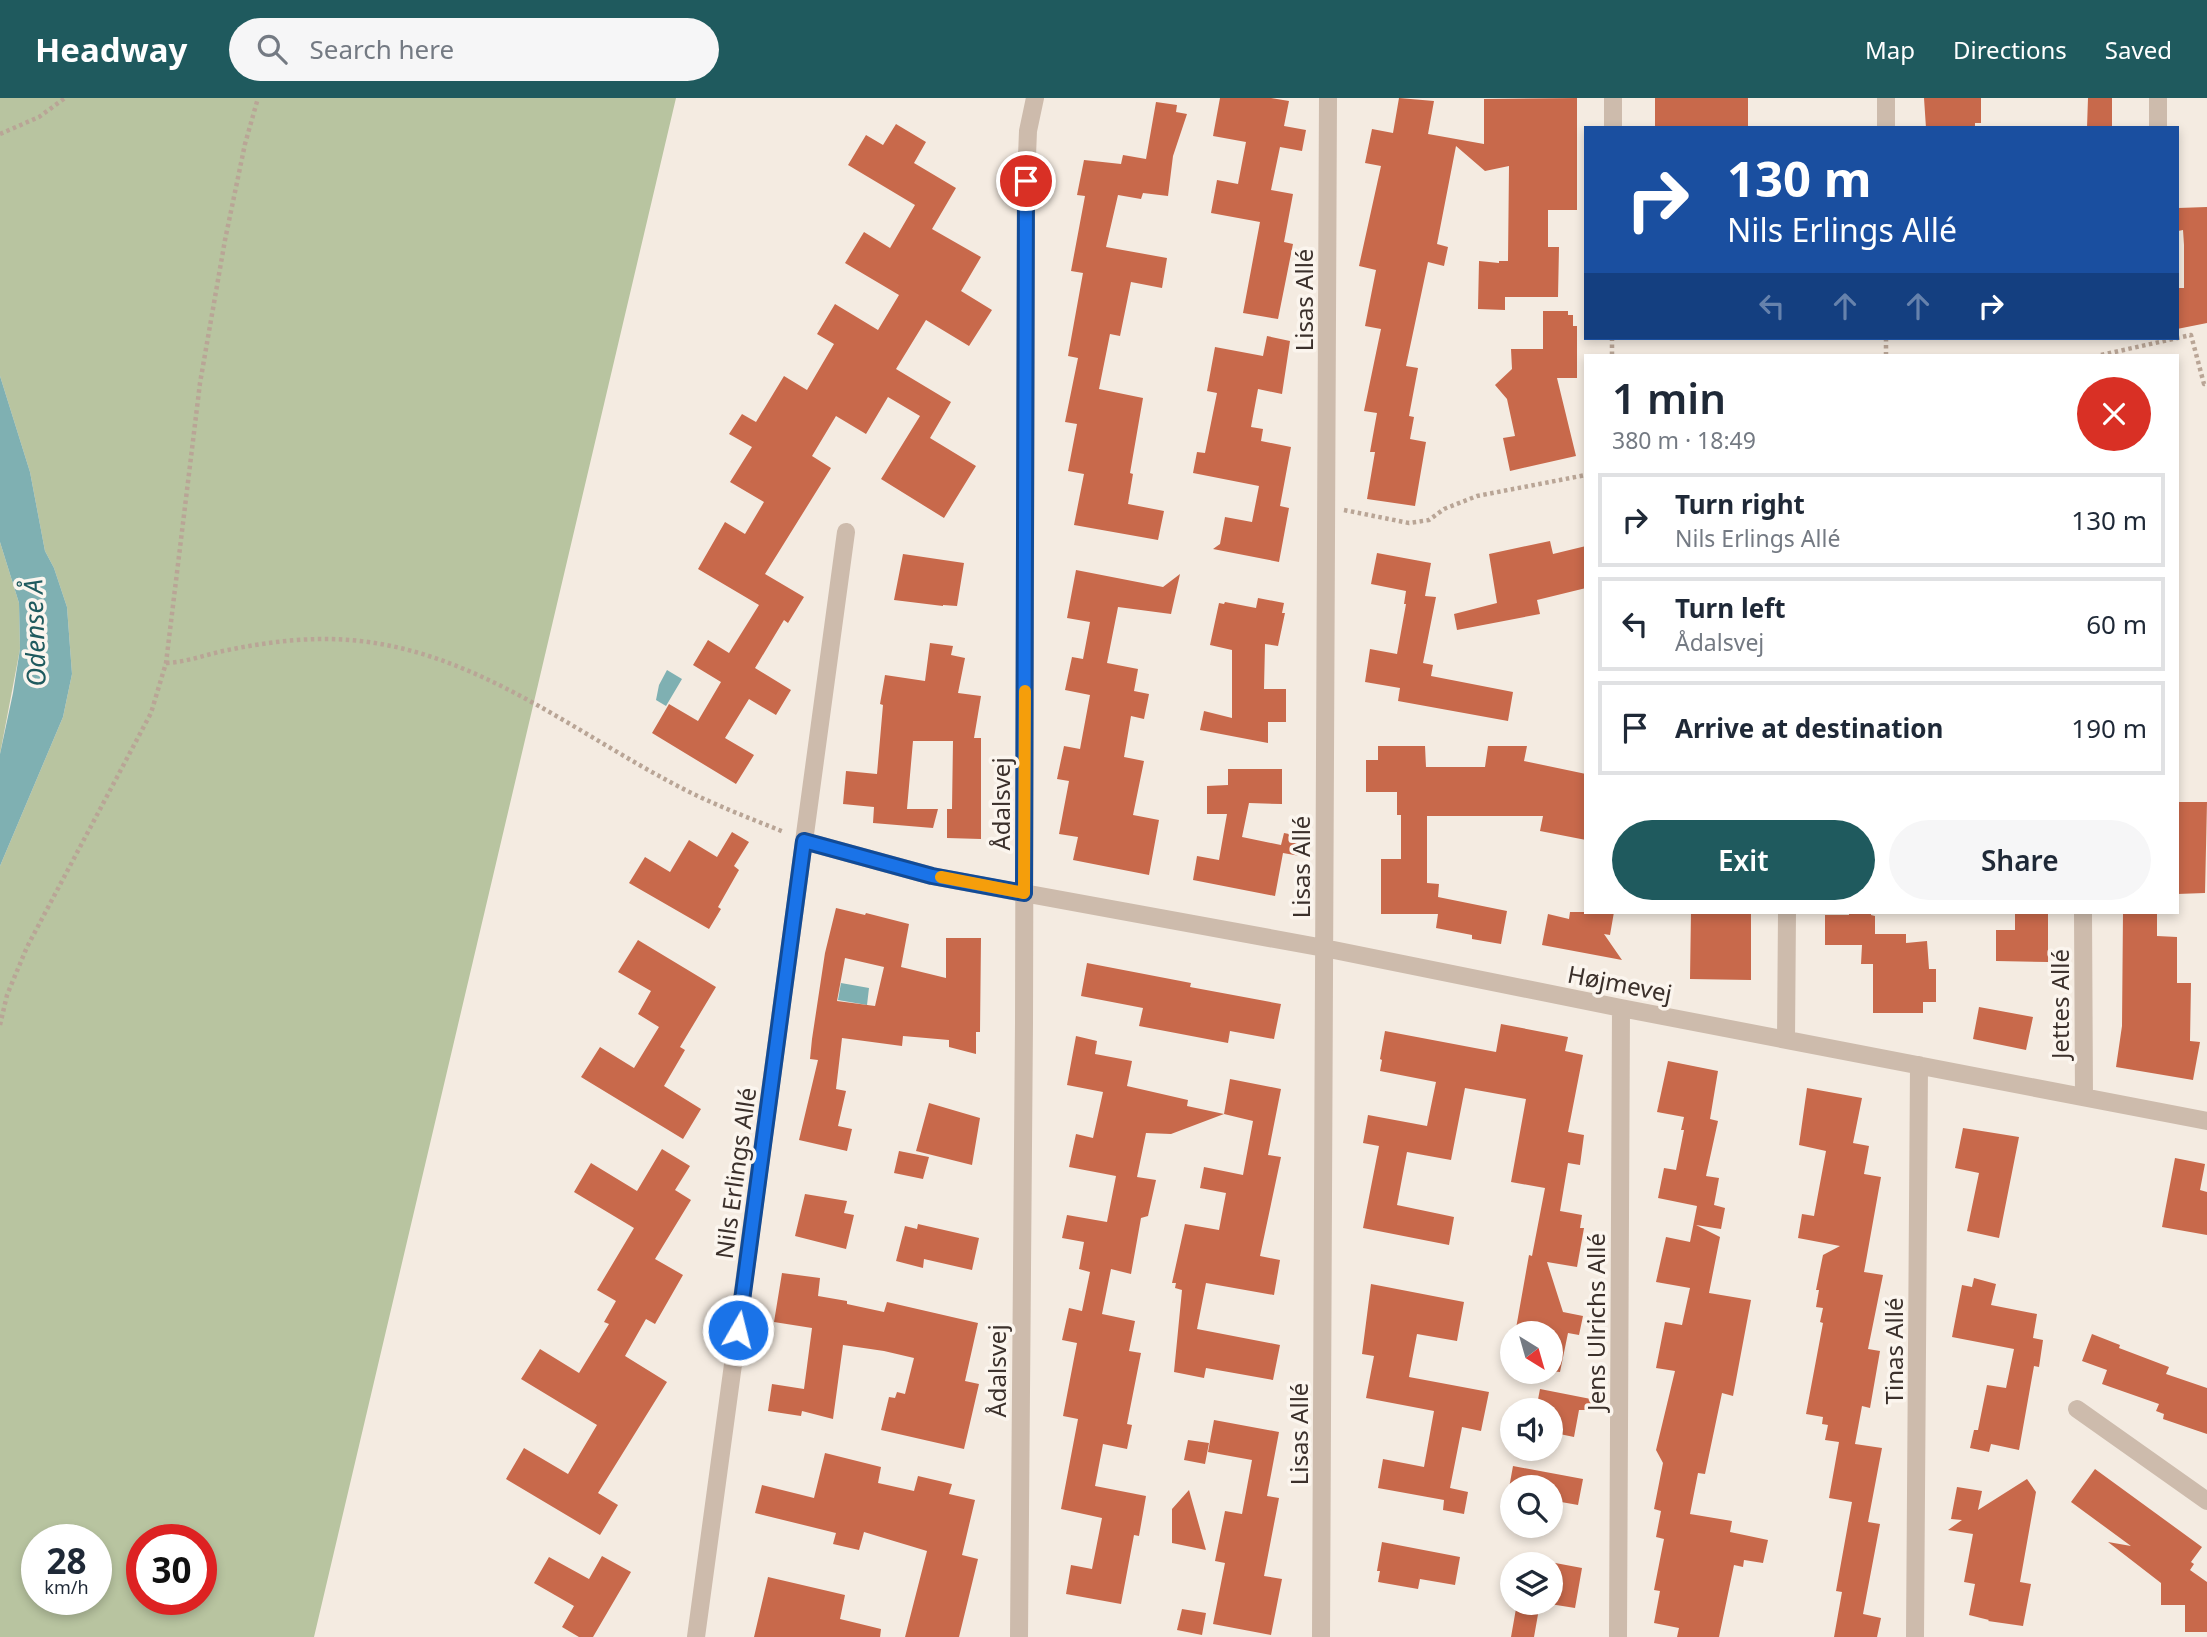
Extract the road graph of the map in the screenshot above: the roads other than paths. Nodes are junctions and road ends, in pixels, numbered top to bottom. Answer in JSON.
{"nodes":[{"id":1,"x":1035,"y":98,"type":"edge"},
{"id":2,"x":1328,"y":98,"type":"edge"},
{"id":3,"x":1613,"y":98,"type":"edge"},
{"id":4,"x":1886,"y":98,"type":"edge"},
{"id":5,"x":2158,"y":98,"type":"edge"},
{"id":6,"x":1613,"y":126,"type":"edge"},
{"id":7,"x":1886,"y":126,"type":"edge"},
{"id":8,"x":2158,"y":126,"type":"edge"},
{"id":9,"x":846,"y":533,"type":"dead end"},
{"id":10,"x":804,"y":841,"type":"junction"},
{"id":11,"x":1024,"y":893,"type":"junction"},
{"id":12,"x":1787,"y":914,"type":"edge"},
{"id":13,"x":2083,"y":914,"type":"edge"},
{"id":14,"x":1324,"y":948,"type":"junction"},
{"id":15,"x":1621,"y":1008,"type":"junction"},
{"id":16,"x":1786,"y":1040,"type":"junction"},
{"id":17,"x":1919,"y":1065,"type":"junction"},
{"id":18,"x":2084,"y":1097,"type":"junction"},
{"id":19,"x":2207,"y":1121,"type":"edge"},
{"id":20,"x":2077,"y":1409,"type":"dead end"},
{"id":21,"x":2207,"y":1502,"type":"edge"},
{"id":22,"x":696,"y":1637,"type":"edge"},
{"id":23,"x":1019,"y":1637,"type":"edge"},
{"id":24,"x":1321,"y":1637,"type":"edge"},
{"id":25,"x":1618,"y":1637,"type":"edge"},
{"id":26,"x":1915,"y":1637,"type":"edge"}],
"edges":[{"from":1,"to":11,"type":"street","name":"Ådalsvej"},
{"from":2,"to":14,"type":"street","name":"Lisas Allé"},
{"from":3,"to":6,"type":"street"},
{"from":4,"to":7,"type":"street"},
{"from":5,"to":8,"type":"street"},
{"from":9,"to":10,"type":"street","name":"Nils Erlings Allé"},
{"from":10,"to":11,"type":"street"},
{"from":10,"to":22,"type":"street","name":"Nils Erlings Allé"},
{"from":11,"to":14,"type":"street","name":"Højmevej"},
{"from":11,"to":23,"type":"street","name":"Ådalsvej"},
{"from":12,"to":16,"type":"street"},
{"from":13,"to":18,"type":"street","name":"Jettes Allé"},
{"from":14,"to":15,"type":"street","name":"Højmevej"},
{"from":14,"to":24,"type":"street","name":"Lisas Allé"},
{"from":15,"to":16,"type":"street","name":"Højmevej"},
{"from":15,"to":25,"type":"street","name":"Jens Ulrichs Allé"},
{"from":16,"to":17,"type":"street","name":"Højmevej"},
{"from":17,"to":18,"type":"street","name":"Højmevej"},
{"from":17,"to":26,"type":"street","name":"Tinas Allé"},
{"from":18,"to":19,"type":"street","name":"Højmevej"},
{"from":20,"to":21,"type":"street"}]}
